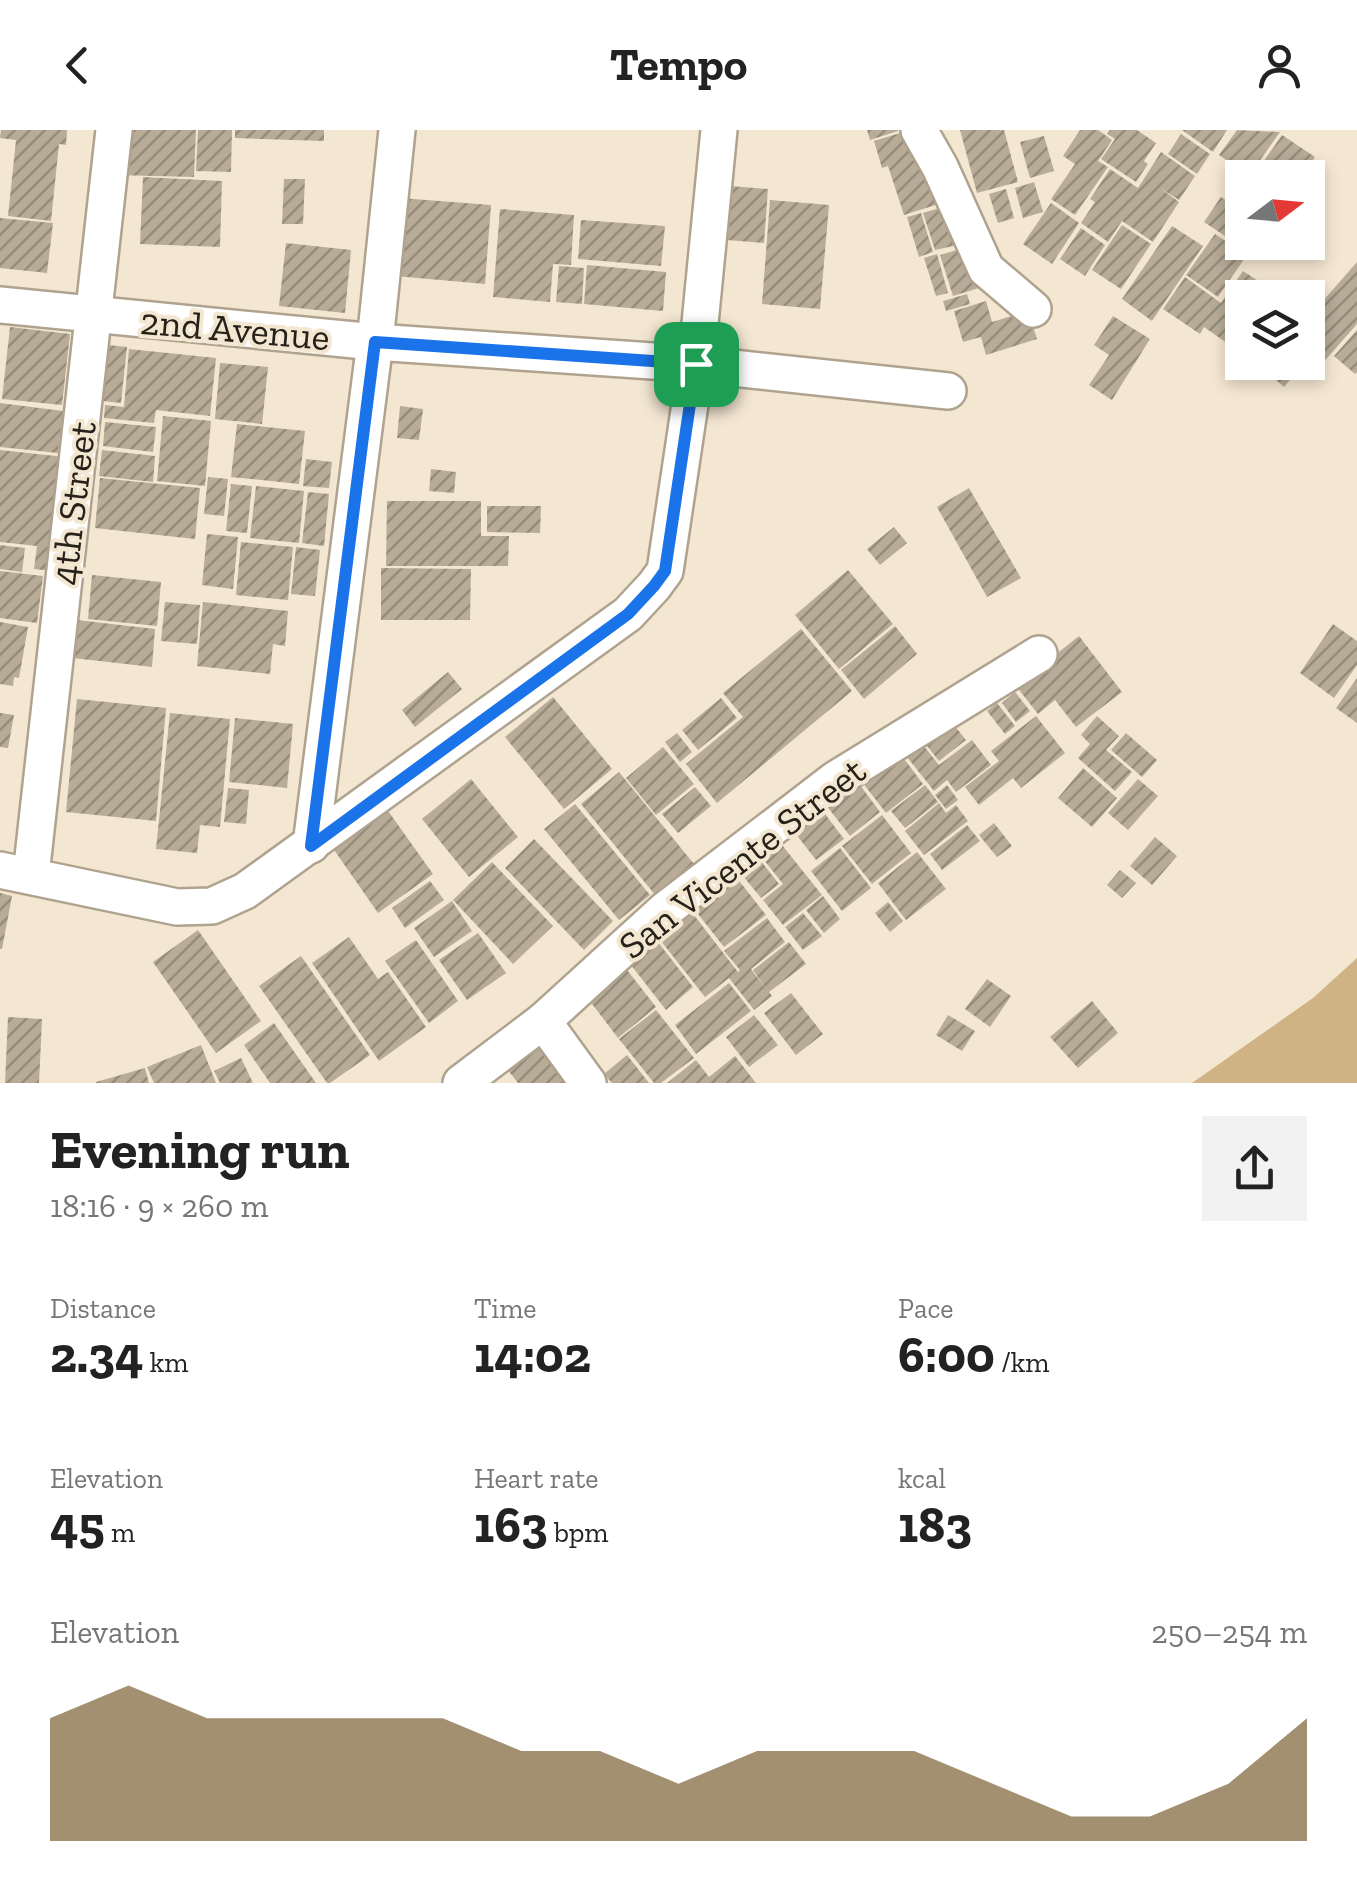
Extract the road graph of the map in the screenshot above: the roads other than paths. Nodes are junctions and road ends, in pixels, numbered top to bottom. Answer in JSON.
{"nodes":[{"id":1,"x":114,"y":130,"type":"edge"},
{"id":2,"x":397,"y":130,"type":"edge"},
{"id":3,"x":719,"y":130,"type":"edge"},
{"id":4,"x":919,"y":130,"type":"edge"},
{"id":5,"x":949,"y":130,"type":"edge"},
{"id":6,"x":940,"y":168,"type":"junction"},
{"id":7,"x":0,"y":305,"type":"edge"},
{"id":8,"x":1032,"y":309,"type":"dead end"},
{"id":9,"x":95,"y":316,"type":"junction"},
{"id":10,"x":375,"y":342,"type":"junction"},
{"id":11,"x":696,"y":364,"type":"junction"},
{"id":12,"x":948,"y":391,"type":"dead end"},
{"id":13,"x":1039,"y":654,"type":"dead end"},
{"id":14,"x":311,"y":846,"type":"junction"},
{"id":15,"x":15,"y":873,"type":"edge"},
{"id":16,"x":543,"y":1021,"type":"junction"},
{"id":17,"x":460,"y":1083,"type":"edge"},
{"id":18,"x":588,"y":1083,"type":"edge"}],
"edges":[{"from":1,"to":9,"type":"street","name":"4th Street"},
{"from":2,"to":10,"type":"street"},
{"from":3,"to":11,"type":"street"},
{"from":4,"to":6,"type":"street"},
{"from":5,"to":6,"type":"street"},
{"from":6,"to":8,"type":"street"},
{"from":7,"to":9,"type":"street","name":"2nd Avenue"},
{"from":9,"to":10,"type":"street","name":"2nd Avenue"},
{"from":9,"to":15,"type":"street","name":"4th Street"},
{"from":10,"to":11,"type":"street","name":"2nd Avenue"},
{"from":10,"to":14,"type":"street"},
{"from":11,"to":12,"type":"street","name":"2nd Avenue"},
{"from":11,"to":14,"type":"street"},
{"from":13,"to":16,"type":"street","name":"San Vicente Street"},
{"from":14,"to":15,"type":"street"},
{"from":16,"to":17,"type":"street","name":"San Vicente Street"},
{"from":16,"to":18,"type":"street"}]}
